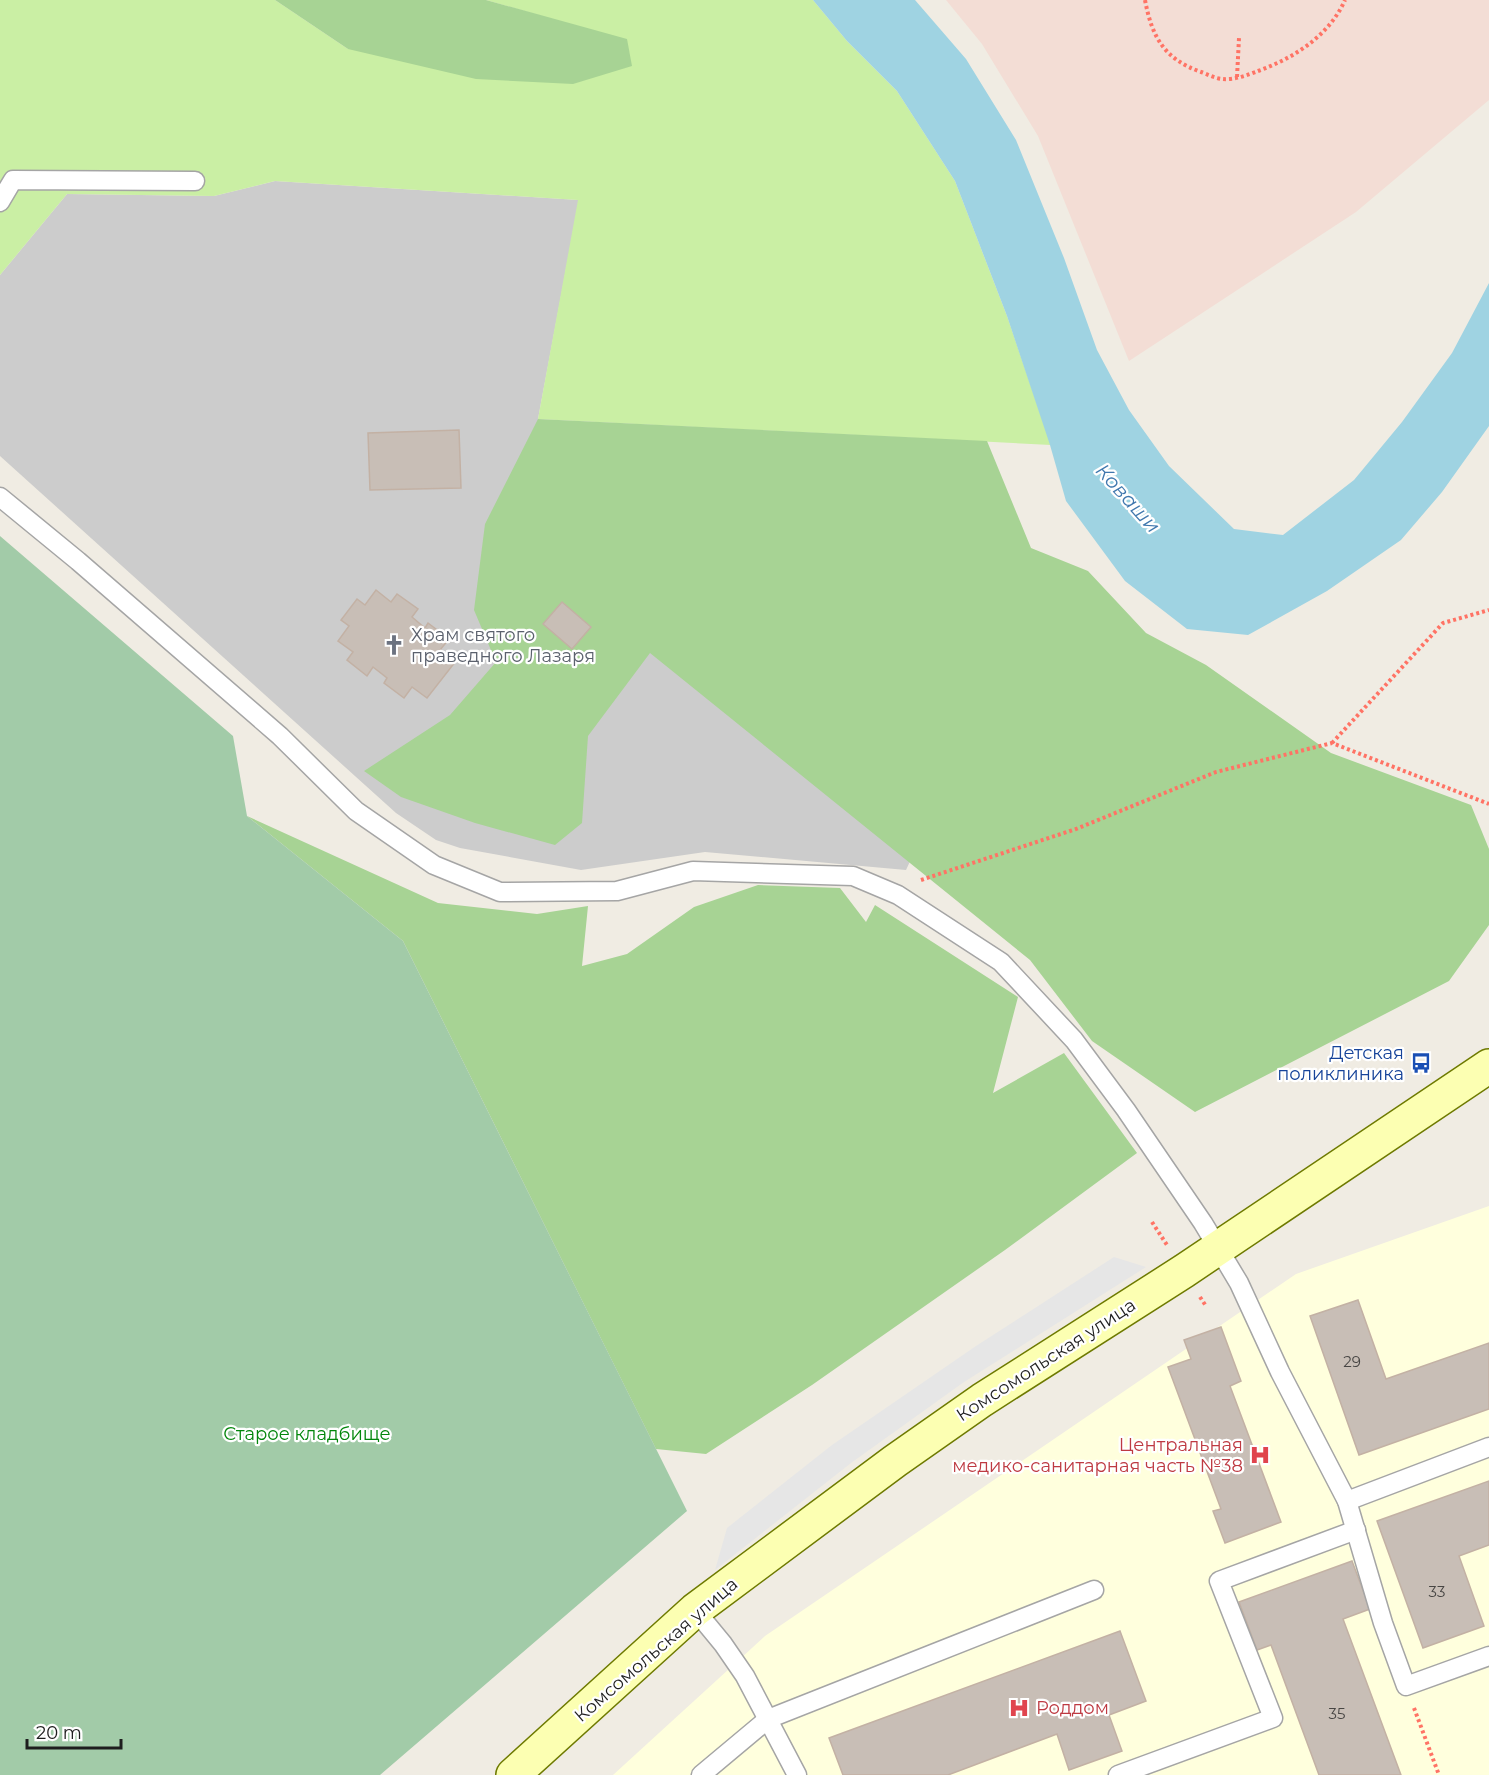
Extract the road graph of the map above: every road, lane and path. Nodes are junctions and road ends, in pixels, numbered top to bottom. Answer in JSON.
{"nodes":[{"id":1,"x":1145,"y":0,"type":"edge"},
{"id":2,"x":1345,"y":0,"type":"edge"},
{"id":3,"x":1351,"y":0,"type":"edge"},
{"id":4,"x":1342,"y":7,"type":"junction"},
{"id":5,"x":1239,"y":38,"type":"dead end"},
{"id":6,"x":1237,"y":77,"type":"junction"},
{"id":7,"x":195,"y":181,"type":"dead end"},
{"id":8,"x":0,"y":202,"type":"edge"},
{"id":9,"x":0,"y":497,"type":"edge"},
{"id":10,"x":1489,"y":610,"type":"edge"},
{"id":11,"x":1332,"y":743,"type":"junction"},
{"id":12,"x":1489,"y":804,"type":"edge"},
{"id":13,"x":898,"y":896,"type":"junction"},
{"id":14,"x":1489,"y":1066,"type":"edge"},
{"id":15,"x":1152,"y":1222,"type":"dead end"},
{"id":16,"x":1218,"y":1248,"type":"junction"},
{"id":17,"x":1173,"y":1253,"type":"dead end"},
{"id":18,"x":1489,"y":1446,"type":"edge"},
{"id":19,"x":1347,"y":1501,"type":"junction"},
{"id":20,"x":1356,"y":1530,"type":"junction"},
{"id":21,"x":1094,"y":1590,"type":"dead end"},
{"id":22,"x":695,"y":1610,"type":"junction"},
{"id":23,"x":1489,"y":1656,"type":"edge"},
{"id":24,"x":1406,"y":1686,"type":"junction"},
{"id":25,"x":768,"y":1719,"type":"junction"},
{"id":26,"x":513,"y":1775,"type":"edge"},
{"id":27,"x":701,"y":1775,"type":"edge"},
{"id":28,"x":797,"y":1775,"type":"edge"},
{"id":29,"x":1118,"y":1775,"type":"edge"},
{"id":30,"x":1439,"y":1775,"type":"edge"}],
"edges":[{"from":1,"to":6,"type":"path"},
{"from":2,"to":4,"type":"path"},
{"from":3,"to":4,"type":"path"},
{"from":4,"to":6,"type":"path"},
{"from":5,"to":6,"type":"path"},
{"from":7,"to":8,"type":"lane"},
{"from":9,"to":13,"type":"lane"},
{"from":10,"to":11,"type":"path"},
{"from":11,"to":12,"type":"path"},
{"from":11,"to":13,"type":"path"},
{"from":13,"to":16,"type":"lane"},
{"from":14,"to":16,"type":"street","name":"Комсомольская улица"},
{"from":15,"to":17,"type":"path"},
{"from":16,"to":19,"type":"lane"},
{"from":16,"to":22,"type":"street","name":"Комсомольская улица"},
{"from":18,"to":19,"type":"lane"},
{"from":19,"to":20,"type":"lane"},
{"from":20,"to":24,"type":"lane"},
{"from":20,"to":29,"type":"lane"},
{"from":21,"to":25,"type":"lane"},
{"from":22,"to":25,"type":"lane"},
{"from":22,"to":26,"type":"street","name":"Комсомольская улица"},
{"from":23,"to":24,"type":"lane"},
{"from":24,"to":30,"type":"path"},
{"from":25,"to":27,"type":"lane"},
{"from":25,"to":28,"type":"lane"}]}
